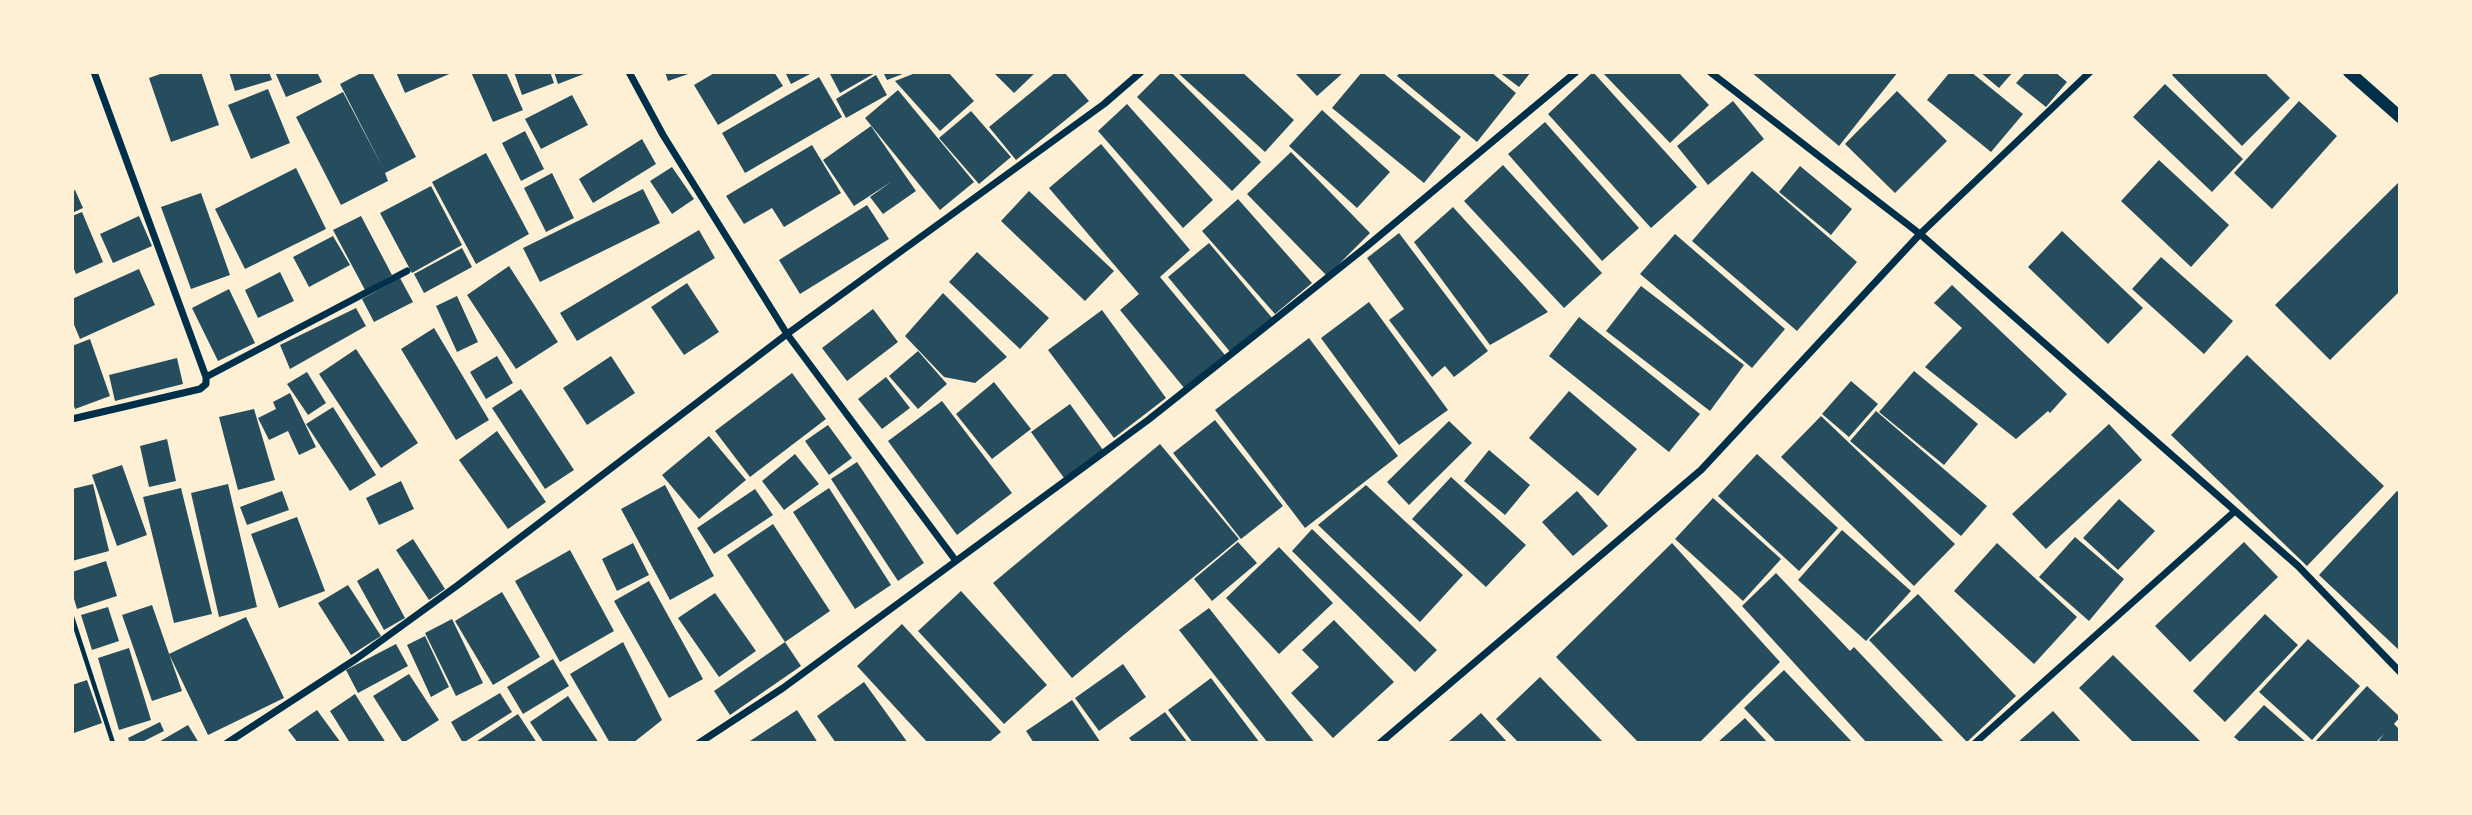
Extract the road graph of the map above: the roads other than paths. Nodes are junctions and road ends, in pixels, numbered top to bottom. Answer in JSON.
{"nodes":[{"id":1,"x":94,"y":72,"type":"edge"},
{"id":2,"x":629,"y":72,"type":"edge"},
{"id":3,"x":1141,"y":72,"type":"edge"},
{"id":4,"x":1576,"y":72,"type":"edge"},
{"id":5,"x":1710,"y":72,"type":"edge"},
{"id":6,"x":2090,"y":72,"type":"edge"},
{"id":7,"x":2349,"y":72,"type":"edge"},
{"id":8,"x":2400,"y":117,"type":"edge"},
{"id":9,"x":1920,"y":234,"type":"junction"},
{"id":10,"x":407,"y":271,"type":"dead end"},
{"id":11,"x":787,"y":334,"type":"junction"},
{"id":12,"x":206,"y":377,"type":"junction"},
{"id":13,"x":72,"y":419,"type":"edge"},
{"id":14,"x":2235,"y":511,"type":"junction"},
{"id":15,"x":956,"y":561,"type":"junction"},
{"id":16,"x":2400,"y":672,"type":"edge"},
{"id":17,"x":227,"y":743,"type":"edge"},
{"id":18,"x":699,"y":743,"type":"edge"},
{"id":19,"x":1380,"y":743,"type":"edge"},
{"id":20,"x":1975,"y":743,"type":"edge"}],
"edges":[{"from":1,"to":12,"type":"street"},
{"from":2,"to":11,"type":"street"},
{"from":3,"to":11,"type":"street"},
{"from":4,"to":15,"type":"street"},
{"from":5,"to":9,"type":"street"},
{"from":6,"to":9,"type":"street"},
{"from":7,"to":8,"type":"street"},
{"from":9,"to":14,"type":"street"},
{"from":9,"to":19,"type":"street"},
{"from":10,"to":12,"type":"street"},
{"from":11,"to":15,"type":"street"},
{"from":11,"to":17,"type":"street"},
{"from":12,"to":13,"type":"street"},
{"from":14,"to":16,"type":"street"},
{"from":14,"to":20,"type":"street"},
{"from":15,"to":18,"type":"street"}]}
